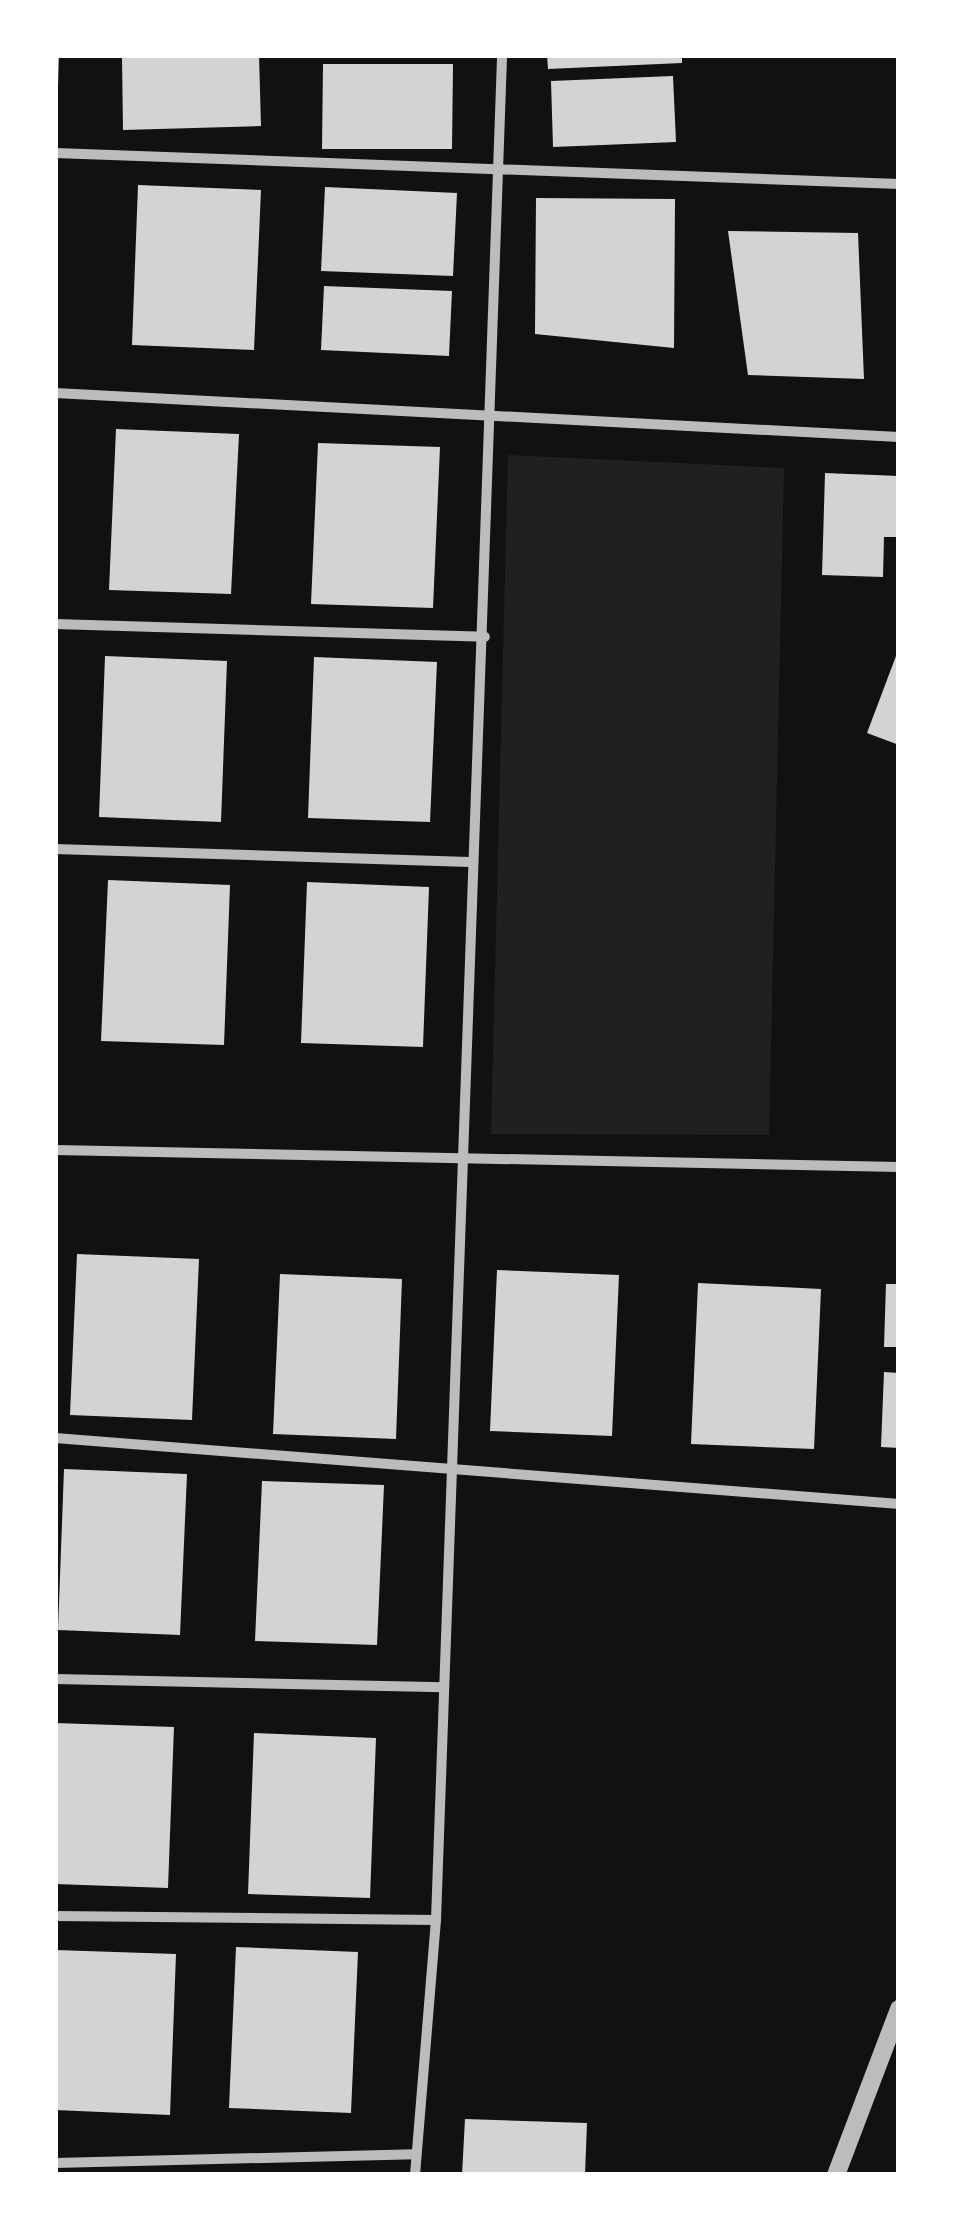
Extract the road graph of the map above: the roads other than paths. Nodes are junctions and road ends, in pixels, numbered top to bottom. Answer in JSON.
{"nodes":[{"id":1,"x":502,"y":55,"type":"edge"},
{"id":2,"x":55,"y":152,"type":"edge"},
{"id":3,"x":497,"y":174,"type":"junction"},
{"id":4,"x":899,"y":184,"type":"edge"},
{"id":5,"x":55,"y":394,"type":"edge"},
{"id":6,"x":490,"y":420,"type":"junction"},
{"id":7,"x":899,"y":438,"type":"edge"},
{"id":8,"x":55,"y":624,"type":"edge"},
{"id":9,"x":485,"y":637,"type":"junction"},
{"id":10,"x":55,"y":849,"type":"edge"},
{"id":11,"x":470,"y":862,"type":"junction"},
{"id":12,"x":55,"y":1150,"type":"edge"},
{"id":13,"x":466,"y":1159,"type":"junction"},
{"id":14,"x":899,"y":1167,"type":"edge"},
{"id":15,"x":55,"y":1438,"type":"edge"},
{"id":16,"x":446,"y":1467,"type":"junction"},
{"id":17,"x":899,"y":1504,"type":"edge"},
{"id":18,"x":55,"y":1679,"type":"edge"},
{"id":19,"x":444,"y":1687,"type":"junction"},
{"id":20,"x":55,"y":1916,"type":"edge"},
{"id":21,"x":436,"y":1920,"type":"junction"},
{"id":22,"x":899,"y":2009,"type":"edge"},
{"id":23,"x":415,"y":2154,"type":"junction"},
{"id":24,"x":55,"y":2163,"type":"edge"},
{"id":25,"x":415,"y":2175,"type":"edge"},
{"id":26,"x":836,"y":2175,"type":"edge"}],
"edges":[{"from":1,"to":3,"type":"street"},
{"from":2,"to":3,"type":"street"},
{"from":3,"to":4,"type":"street"},
{"from":3,"to":6,"type":"street"},
{"from":5,"to":6,"type":"street"},
{"from":6,"to":7,"type":"street"},
{"from":6,"to":9,"type":"street"},
{"from":8,"to":9,"type":"street"},
{"from":9,"to":11,"type":"street"},
{"from":10,"to":11,"type":"street"},
{"from":11,"to":13,"type":"street"},
{"from":12,"to":13,"type":"street"},
{"from":13,"to":14,"type":"street"},
{"from":13,"to":16,"type":"street"},
{"from":15,"to":16,"type":"street"},
{"from":16,"to":17,"type":"street"},
{"from":16,"to":19,"type":"street"},
{"from":18,"to":19,"type":"street"},
{"from":19,"to":21,"type":"street"},
{"from":20,"to":21,"type":"street"},
{"from":21,"to":23,"type":"street"},
{"from":22,"to":26,"type":"street"},
{"from":23,"to":24,"type":"street"},
{"from":23,"to":25,"type":"street"}]}
